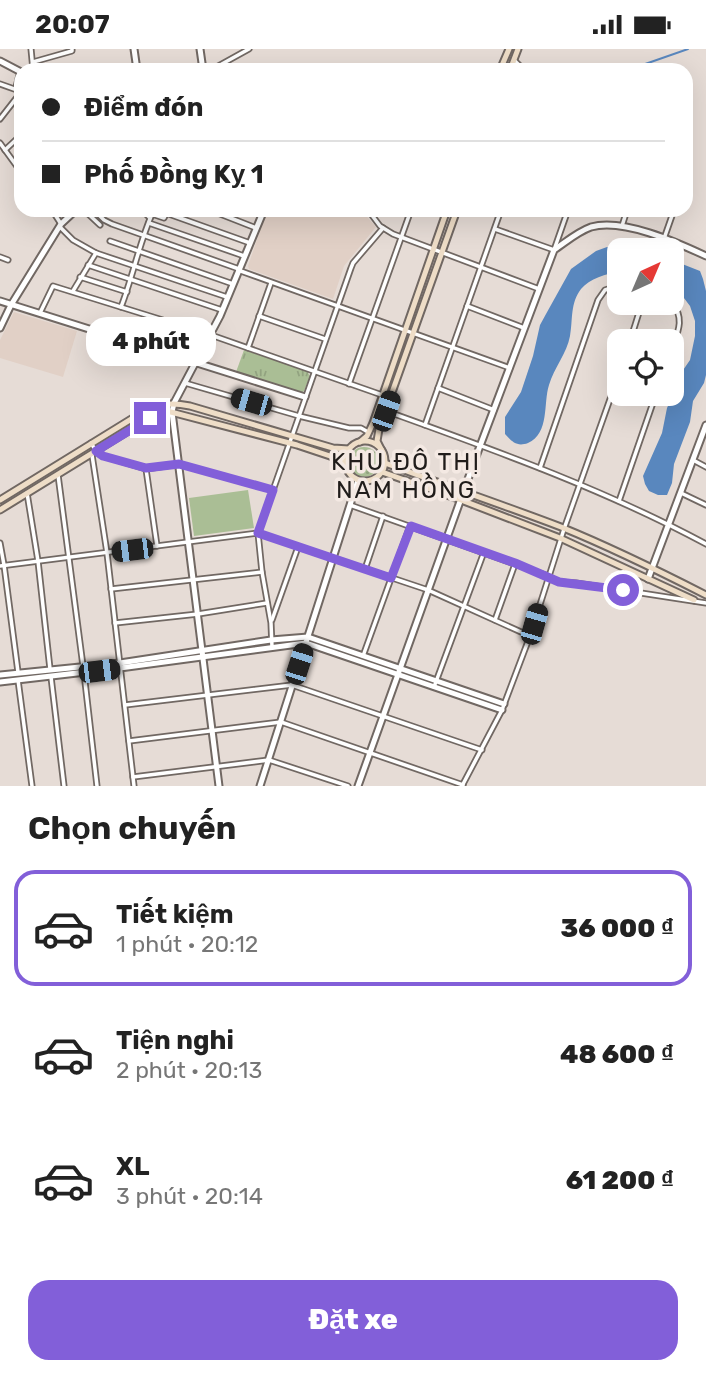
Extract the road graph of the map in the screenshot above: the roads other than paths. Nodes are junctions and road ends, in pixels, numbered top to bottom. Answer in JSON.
{"nodes":[{"id":1,"x":32,"y":49,"type":"edge"},
{"id":2,"x":72,"y":49,"type":"edge"},
{"id":3,"x":249,"y":49,"type":"edge"},
{"id":4,"x":518,"y":49,"type":"edge"},
{"id":5,"x":514,"y":60,"type":"junction"},
{"id":6,"x":33,"y":62,"type":"joint"},
{"id":7,"x":224,"y":63,"type":"edge"},
{"id":8,"x":513,"y":63,"type":"edge"},
{"id":9,"x":517,"y":63,"type":"edge"},
{"id":10,"x":14,"y":102,"type":"edge"},
{"id":11,"x":0,"y":119,"type":"edge"},
{"id":12,"x":14,"y":142,"type":"edge"},
{"id":13,"x":0,"y":143,"type":"edge"},
{"id":14,"x":5,"y":150,"type":"junction"},
{"id":15,"x":14,"y":162,"type":"edge"},
{"id":16,"x":56,"y":217,"type":"edge"},
{"id":17,"x":69,"y":217,"type":"edge"},
{"id":18,"x":91,"y":217,"type":"edge"},
{"id":19,"x":102,"y":217,"type":"edge"},
{"id":20,"x":146,"y":217,"type":"edge"},
{"id":21,"x":151,"y":217,"type":"edge"},
{"id":22,"x":183,"y":217,"type":"edge"},
{"id":23,"x":227,"y":217,"type":"edge"},
{"id":24,"x":260,"y":217,"type":"edge"},
{"id":25,"x":374,"y":217,"type":"edge"},
{"id":26,"x":408,"y":217,"type":"edge"},
{"id":27,"x":445,"y":217,"type":"edge"},
{"id":28,"x":454,"y":217,"type":"edge"},
{"id":29,"x":499,"y":217,"type":"edge"},
{"id":30,"x":566,"y":217,"type":"edge"},
{"id":31,"x":625,"y":217,"type":"edge"},
{"id":32,"x":672,"y":217,"type":"edge"},
{"id":33,"x":149,"y":221,"type":"junction"},
{"id":34,"x":61,"y":225,"type":"junction"},
{"id":35,"x":100,"y":225,"type":"dead end"},
{"id":36,"x":622,"y":226,"type":"junction"},
{"id":37,"x":256,"y":228,"type":"junction"},
{"id":38,"x":383,"y":228,"type":"junction"},
{"id":39,"x":495,"y":229,"type":"junction"},
{"id":40,"x":144,"y":236,"type":"junction"},
{"id":41,"x":401,"y":238,"type":"junction"},
{"id":42,"x":661,"y":238,"type":"edge"},
{"id":43,"x":664,"y":238,"type":"edge"},
{"id":44,"x":558,"y":239,"type":"junction"},
{"id":45,"x":110,"y":241,"type":"dead end"},
{"id":46,"x":250,"y":243,"type":"junction"},
{"id":47,"x":565,"y":243,"type":"junction"},
{"id":48,"x":684,"y":247,"type":"edge"},
{"id":49,"x":433,"y":250,"type":"junction"},
{"id":50,"x":554,"y":250,"type":"junction"},
{"id":51,"x":139,"y":252,"type":"junction"},
{"id":52,"x":96,"y":253,"type":"junction"},
{"id":53,"x":441,"y":253,"type":"junction"},
{"id":54,"x":244,"y":256,"type":"junction"},
{"id":55,"x":706,"y":256,"type":"edge"},
{"id":56,"x":0,"y":257,"type":"edge"},
{"id":57,"x":8,"y":260,"type":"dead end"},
{"id":58,"x":88,"y":265,"type":"junction"},
{"id":59,"x":135,"y":265,"type":"junction"},
{"id":60,"x":481,"y":267,"type":"junction"},
{"id":61,"x":239,"y":269,"type":"junction"},
{"id":62,"x":80,"y":277,"type":"junction"},
{"id":63,"x":132,"y":279,"type":"junction"},
{"id":64,"x":271,"y":283,"type":"junction"},
{"id":65,"x":233,"y":284,"type":"junction"},
{"id":66,"x":539,"y":289,"type":"junction"},
{"id":67,"x":607,"y":289,"type":"edge"},
{"id":68,"x":73,"y":291,"type":"junction"},
{"id":69,"x":127,"y":292,"type":"junction"},
{"id":70,"x":227,"y":297,"type":"junction"},
{"id":71,"x":0,"y":301,"type":"edge"},
{"id":72,"x":11,"y":305,"type":"junction"},
{"id":73,"x":337,"y":305,"type":"junction"},
{"id":74,"x":467,"y":306,"type":"junction"},
{"id":75,"x":121,"y":307,"type":"junction"},
{"id":76,"x":222,"y":310,"type":"junction"},
{"id":77,"x":40,"y":313,"type":"junction"},
{"id":78,"x":259,"y":316,"type":"junction"},
{"id":79,"x":372,"y":317,"type":"junction"},
{"id":80,"x":155,"y":323,"type":"dead end"},
{"id":81,"x":0,"y":328,"type":"edge"},
{"id":82,"x":524,"y":328,"type":"junction"},
{"id":83,"x":406,"y":330,"type":"junction"},
{"id":84,"x":413,"y":332,"type":"junction"},
{"id":85,"x":211,"y":335,"type":"junction"},
{"id":86,"x":325,"y":339,"type":"junction"},
{"id":87,"x":453,"y":346,"type":"junction"},
{"id":88,"x":147,"y":347,"type":"junction"},
{"id":89,"x":247,"y":348,"type":"junction"},
{"id":90,"x":196,"y":363,"type":"junction"},
{"id":91,"x":510,"y":368,"type":"junction"},
{"id":92,"x":314,"y":372,"type":"junction"},
{"id":93,"x":185,"y":383,"type":"junction"},
{"id":94,"x":349,"y":384,"type":"junction"},
{"id":95,"x":438,"y":388,"type":"junction"},
{"id":96,"x":382,"y":395,"type":"junction"},
{"id":97,"x":305,"y":397,"type":"junction"},
{"id":98,"x":174,"y":403,"type":"junction"},
{"id":99,"x":607,"y":406,"type":"edge"},
{"id":100,"x":652,"y":406,"type":"edge"},
{"id":101,"x":494,"y":410,"type":"junction"},
{"id":102,"x":386,"y":411,"type":"junction"},
{"id":103,"x":172,"y":412,"type":"junction"},
{"id":104,"x":299,"y":415,"type":"junction"},
{"id":105,"x":425,"y":425,"type":"junction"},
{"id":106,"x":706,"y":426,"type":"edge"},
{"id":107,"x":369,"y":432,"type":"junction"},
{"id":108,"x":292,"y":436,"type":"junction"},
{"id":109,"x":360,"y":442,"type":"junction"},
{"id":110,"x":91,"y":443,"type":"junction"},
{"id":111,"x":289,"y":443,"type":"junction"},
{"id":112,"x":480,"y":445,"type":"junction"},
{"id":113,"x":349,"y":449,"type":"junction"},
{"id":114,"x":382,"y":451,"type":"junction"},
{"id":115,"x":94,"y":452,"type":"junction"},
{"id":116,"x":693,"y":460,"type":"junction"},
{"id":117,"x":385,"y":463,"type":"junction"},
{"id":118,"x":179,"y":464,"type":"junction"},
{"id":119,"x":345,"y":466,"type":"junction"},
{"id":120,"x":706,"y":467,"type":"edge"},
{"id":121,"x":146,"y":468,"type":"junction"},
{"id":122,"x":540,"y":468,"type":"junction"},
{"id":123,"x":382,"y":472,"type":"junction"},
{"id":124,"x":58,"y":474,"type":"junction"},
{"id":125,"x":358,"y":480,"type":"junction"},
{"id":126,"x":579,"y":484,"type":"junction"},
{"id":127,"x":273,"y":490,"type":"junction"},
{"id":128,"x":465,"y":491,"type":"junction"},
{"id":129,"x":27,"y":493,"type":"junction"},
{"id":130,"x":681,"y":493,"type":"junction"},
{"id":131,"x":0,"y":500,"type":"edge"},
{"id":132,"x":461,"y":500,"type":"junction"},
{"id":133,"x":619,"y":502,"type":"junction"},
{"id":134,"x":350,"y":505,"type":"junction"},
{"id":135,"x":706,"y":505,"type":"edge"},
{"id":136,"x":0,"y":510,"type":"edge"},
{"id":137,"x":383,"y":516,"type":"junction"},
{"id":138,"x":669,"y":524,"type":"junction"},
{"id":139,"x":411,"y":526,"type":"junction"},
{"id":140,"x":564,"y":529,"type":"junction"},
{"id":141,"x":258,"y":533,"type":"junction"},
{"id":142,"x":561,"y":538,"type":"junction"},
{"id":143,"x":446,"y":539,"type":"junction"},
{"id":144,"x":189,"y":542,"type":"junction"},
{"id":145,"x":0,"y":543,"type":"edge"},
{"id":146,"x":706,"y":544,"type":"edge"},
{"id":147,"x":158,"y":547,"type":"junction"},
{"id":148,"x":298,"y":547,"type":"junction"},
{"id":149,"x":484,"y":552,"type":"junction"},
{"id":150,"x":107,"y":553,"type":"junction"},
{"id":151,"x":69,"y":557,"type":"junction"},
{"id":152,"x":333,"y":558,"type":"junction"},
{"id":153,"x":38,"y":561,"type":"junction"},
{"id":154,"x":515,"y":563,"type":"junction"},
{"id":155,"x":2,"y":566,"type":"edge"},
{"id":156,"x":365,"y":569,"type":"junction"},
{"id":157,"x":653,"y":569,"type":"junction"},
{"id":158,"x":262,"y":572,"type":"junction"},
{"id":159,"x":548,"y":576,"type":"junction"},
{"id":160,"x":391,"y":578,"type":"junction"},
{"id":161,"x":194,"y":579,"type":"junction"},
{"id":162,"x":648,"y":579,"type":"junction"},
{"id":163,"x":111,"y":589,"type":"junction"},
{"id":164,"x":428,"y":590,"type":"junction"},
{"id":165,"x":706,"y":595,"type":"edge"},
{"id":166,"x":694,"y":600,"type":"junction"},
{"id":167,"x":267,"y":603,"type":"junction"},
{"id":168,"x":706,"y":603,"type":"edge"},
{"id":169,"x":464,"y":606,"type":"junction"},
{"id":170,"x":198,"y":614,"type":"junction"},
{"id":171,"x":495,"y":620,"type":"junction"},
{"id":172,"x":116,"y":623,"type":"junction"},
{"id":173,"x":271,"y":623,"type":"junction"},
{"id":174,"x":530,"y":636,"type":"junction"},
{"id":175,"x":307,"y":640,"type":"junction"},
{"id":176,"x":272,"y":644,"type":"junction"},
{"id":177,"x":202,"y":655,"type":"junction"},
{"id":178,"x":363,"y":658,"type":"junction"},
{"id":179,"x":120,"y":666,"type":"junction"},
{"id":180,"x":83,"y":670,"type":"junction"},
{"id":181,"x":399,"y":671,"type":"junction"},
{"id":182,"x":18,"y":673,"type":"junction"},
{"id":183,"x":51,"y":674,"type":"junction"},
{"id":184,"x":0,"y":675,"type":"edge"},
{"id":185,"x":18,"y":681,"type":"junction"},
{"id":186,"x":0,"y":682,"type":"edge"},
{"id":187,"x":435,"y":683,"type":"junction"},
{"id":188,"x":292,"y":685,"type":"junction"},
{"id":189,"x":208,"y":695,"type":"junction"},
{"id":190,"x":125,"y":705,"type":"junction"},
{"id":191,"x":503,"y":707,"type":"junction"},
{"id":192,"x":383,"y":715,"type":"junction"},
{"id":193,"x":281,"y":722,"type":"junction"},
{"id":194,"x":212,"y":730,"type":"junction"},
{"id":195,"x":129,"y":741,"type":"junction"},
{"id":196,"x":482,"y":750,"type":"junction"},
{"id":197,"x":370,"y":753,"type":"junction"},
{"id":198,"x":269,"y":760,"type":"junction"},
{"id":199,"x":217,"y":766,"type":"junction"},
{"id":200,"x":133,"y":777,"type":"junction"},
{"id":201,"x":463,"y":785,"type":"edge"},
{"id":202,"x":32,"y":786,"type":"edge"},
{"id":203,"x":64,"y":786,"type":"edge"},
{"id":204,"x":97,"y":786,"type":"edge"},
{"id":205,"x":134,"y":786,"type":"edge"},
{"id":206,"x":219,"y":786,"type":"edge"},
{"id":207,"x":260,"y":786,"type":"edge"},
{"id":208,"x":348,"y":786,"type":"edge"},
{"id":209,"x":358,"y":786,"type":"edge"}],
"edges":[{"from":1,"to":6,"type":"street"},
{"from":2,"to":6,"type":"street"},
{"from":3,"to":7,"type":"street"},
{"from":4,"to":5,"type":"main road"},
{"from":5,"to":8,"type":"main road"},
{"from":5,"to":9,"type":"street"},
{"from":10,"to":11,"type":"street"},
{"from":12,"to":14,"type":"street"},
{"from":13,"to":14,"type":"street"},
{"from":14,"to":15,"type":"street"},
{"from":16,"to":34,"type":"street"},
{"from":17,"to":34,"type":"street"},
{"from":18,"to":35,"type":"street"},
{"from":19,"to":40,"type":"street"},
{"from":20,"to":33,"type":"street"},
{"from":21,"to":33,"type":"street"},
{"from":22,"to":46,"type":"street"},
{"from":23,"to":37,"type":"street"},
{"from":24,"to":37,"type":"street"},
{"from":25,"to":38,"type":"street"},
{"from":26,"to":41,"type":"street"},
{"from":27,"to":49,"type":"main road"},
{"from":28,"to":53,"type":"main road"},
{"from":29,"to":39,"type":"street"},
{"from":30,"to":44,"type":"street"},
{"from":31,"to":36,"type":"street"},
{"from":32,"to":43,"type":"street"},
{"from":33,"to":40,"type":"street"},
{"from":33,"to":54,"type":"street"},
{"from":34,"to":52,"type":"street"},
{"from":34,"to":72,"type":"street"},
{"from":36,"to":42,"type":"street"},
{"from":36,"to":47,"type":"street"},
{"from":37,"to":46,"type":"street"},
{"from":38,"to":41,"type":"street"},
{"from":38,"to":73,"type":"street"},
{"from":39,"to":50,"type":"street"},
{"from":39,"to":60,"type":"street"},
{"from":40,"to":51,"type":"street"},
{"from":40,"to":61,"type":"street"},
{"from":41,"to":49,"type":"street"},
{"from":41,"to":79,"type":"street"},
{"from":44,"to":47,"type":"street"},
{"from":44,"to":50,"type":"street"},
{"from":45,"to":51,"type":"street"},
{"from":46,"to":54,"type":"street"},
{"from":47,"to":50,"type":"street"},
{"from":48,"to":55,"type":"street"},
{"from":49,"to":53,"type":"street"},
{"from":49,"to":83,"type":"main road"},
{"from":50,"to":66,"type":"street"},
{"from":51,"to":59,"type":"street"},
{"from":51,"to":65,"type":"street"},
{"from":52,"to":58,"type":"street"},
{"from":52,"to":59,"type":"street"},
{"from":53,"to":60,"type":"street"},
{"from":53,"to":84,"type":"main road"},
{"from":54,"to":61,"type":"street"},
{"from":56,"to":57,"type":"street"},
{"from":58,"to":62,"type":"street"},
{"from":58,"to":63,"type":"street"},
{"from":59,"to":63,"type":"street"},
{"from":59,"to":70,"type":"street"},
{"from":60,"to":66,"type":"street"},
{"from":60,"to":74,"type":"street"},
{"from":61,"to":64,"type":"street"},
{"from":61,"to":65,"type":"street"},
{"from":62,"to":68,"type":"street"},
{"from":62,"to":69,"type":"street"},
{"from":63,"to":69,"type":"street"},
{"from":63,"to":76,"type":"street"},
{"from":64,"to":73,"type":"street"},
{"from":64,"to":78,"type":"street"},
{"from":65,"to":70,"type":"street"},
{"from":66,"to":82,"type":"street"},
{"from":67,"to":122,"type":"street"},
{"from":68,"to":75,"type":"street"},
{"from":68,"to":77,"type":"street"},
{"from":69,"to":75,"type":"street"},
{"from":70,"to":76,"type":"street"},
{"from":71,"to":72,"type":"street"},
{"from":72,"to":77,"type":"street"},
{"from":72,"to":81,"type":"street"},
{"from":73,"to":79,"type":"street"},
{"from":73,"to":86,"type":"street"},
{"from":74,"to":82,"type":"street"},
{"from":74,"to":87,"type":"street"},
{"from":75,"to":85,"type":"street"},
{"from":76,"to":85,"type":"street"},
{"from":77,"to":88,"type":"street"},
{"from":78,"to":86,"type":"street"},
{"from":78,"to":89,"type":"street"},
{"from":79,"to":83,"type":"street"},
{"from":79,"to":94,"type":"street"},
{"from":80,"to":88,"type":"street"},
{"from":82,"to":91,"type":"street"},
{"from":83,"to":84,"type":"street"},
{"from":83,"to":96,"type":"main road"},
{"from":84,"to":87,"type":"street"},
{"from":84,"to":102,"type":"main road"},
{"from":85,"to":89,"type":"street"},
{"from":85,"to":90,"type":"street"},
{"from":86,"to":92,"type":"street"},
{"from":87,"to":91,"type":"street"},
{"from":87,"to":95,"type":"street"},
{"from":88,"to":90,"type":"street"},
{"from":89,"to":92,"type":"street"},
{"from":90,"to":93,"type":"street"},
{"from":90,"to":97,"type":"street"},
{"from":91,"to":101,"type":"street"},
{"from":92,"to":94,"type":"street"},
{"from":92,"to":97,"type":"street"},
{"from":93,"to":98,"type":"street"},
{"from":93,"to":104,"type":"street"},
{"from":94,"to":96,"type":"street"},
{"from":95,"to":101,"type":"street"},
{"from":95,"to":105,"type":"street"},
{"from":96,"to":107,"type":"main road"},
{"from":97,"to":104,"type":"street"},
{"from":98,"to":103,"type":"street"},
{"from":98,"to":108,"type":"main road"},
{"from":98,"to":110,"type":"main road"},
{"from":99,"to":126,"type":"street"},
{"from":100,"to":133,"type":"street"},
{"from":101,"to":112,"type":"street"},
{"from":102,"to":105,"type":"street"},
{"from":102,"to":114,"type":"main road"},
{"from":103,"to":111,"type":"main road"},
{"from":103,"to":115,"type":"main road"},
{"from":103,"to":118,"type":"street"},
{"from":104,"to":107,"type":"street"},
{"from":104,"to":108,"type":"street"},
{"from":105,"to":112,"type":"street"},
{"from":106,"to":116,"type":"street"},
{"from":107,"to":109,"type":"main road"},
{"from":108,"to":111,"type":"street"},
{"from":108,"to":113,"type":"main road"},
{"from":109,"to":113,"type":"main road"},
{"from":109,"to":114,"type":"main road"},
{"from":110,"to":115,"type":"street"},
{"from":110,"to":131,"type":"main road"},
{"from":111,"to":119,"type":"main road"},
{"from":111,"to":127,"type":"street"},
{"from":112,"to":122,"type":"street"},
{"from":112,"to":128,"type":"street"},
{"from":113,"to":119,"type":"main road"},
{"from":114,"to":117,"type":"main road"},
{"from":115,"to":121,"type":"street"},
{"from":115,"to":124,"type":"main road"},
{"from":115,"to":150,"type":"street"},
{"from":116,"to":120,"type":"street"},
{"from":116,"to":130,"type":"street"},
{"from":117,"to":123,"type":"main road"},
{"from":117,"to":128,"type":"main road"},
{"from":118,"to":121,"type":"street"},
{"from":118,"to":127,"type":"street"},
{"from":118,"to":144,"type":"street"},
{"from":119,"to":125,"type":"main road"},
{"from":121,"to":147,"type":"street"},
{"from":122,"to":126,"type":"street"},
{"from":123,"to":125,"type":"main road"},
{"from":123,"to":132,"type":"main road"},
{"from":124,"to":129,"type":"main road"},
{"from":124,"to":151,"type":"street"},
{"from":125,"to":134,"type":"street"},
{"from":126,"to":133,"type":"street"},
{"from":126,"to":140,"type":"street"},
{"from":127,"to":141,"type":"street"},
{"from":128,"to":132,"type":"street"},
{"from":128,"to":140,"type":"main road"},
{"from":129,"to":136,"type":"main road"},
{"from":129,"to":153,"type":"street"},
{"from":130,"to":135,"type":"street"},
{"from":130,"to":138,"type":"street"},
{"from":132,"to":142,"type":"main road"},
{"from":132,"to":143,"type":"street"},
{"from":133,"to":138,"type":"street"},
{"from":134,"to":137,"type":"street"},
{"from":134,"to":152,"type":"street"},
{"from":137,"to":139,"type":"street"},
{"from":137,"to":156,"type":"street"},
{"from":138,"to":146,"type":"street"},
{"from":138,"to":157,"type":"street"},
{"from":139,"to":143,"type":"street"},
{"from":139,"to":160,"type":"street"},
{"from":140,"to":142,"type":"street"},
{"from":140,"to":157,"type":"main road"},
{"from":141,"to":144,"type":"street"},
{"from":141,"to":148,"type":"street"},
{"from":141,"to":158,"type":"street"},
{"from":142,"to":159,"type":"street"},
{"from":142,"to":162,"type":"main road"},
{"from":143,"to":149,"type":"street"},
{"from":143,"to":164,"type":"street"},
{"from":144,"to":147,"type":"street"},
{"from":144,"to":161,"type":"street"},
{"from":145,"to":155,"type":"street"},
{"from":147,"to":150,"type":"street"},
{"from":148,"to":152,"type":"street"},
{"from":148,"to":173,"type":"street"},
{"from":149,"to":154,"type":"street"},
{"from":149,"to":169,"type":"street"},
{"from":150,"to":151,"type":"street"},
{"from":150,"to":163,"type":"street"},
{"from":151,"to":153,"type":"street"},
{"from":151,"to":180,"type":"street"},
{"from":152,"to":156,"type":"street"},
{"from":152,"to":175,"type":"street"},
{"from":153,"to":155,"type":"street"},
{"from":153,"to":183,"type":"street"},
{"from":154,"to":159,"type":"street"},
{"from":154,"to":171,"type":"street"},
{"from":155,"to":182,"type":"street"},
{"from":156,"to":160,"type":"street"},
{"from":157,"to":162,"type":"street"},
{"from":157,"to":165,"type":"main road"},
{"from":158,"to":161,"type":"street"},
{"from":158,"to":167,"type":"street"},
{"from":159,"to":166,"type":"street"},
{"from":159,"to":174,"type":"street"},
{"from":160,"to":164,"type":"street"},
{"from":160,"to":178,"type":"street"},
{"from":161,"to":163,"type":"street"},
{"from":161,"to":170,"type":"street"},
{"from":162,"to":166,"type":"main road"},
{"from":163,"to":172,"type":"street"},
{"from":164,"to":169,"type":"street"},
{"from":164,"to":181,"type":"street"},
{"from":166,"to":168,"type":"street"},
{"from":167,"to":170,"type":"street"},
{"from":167,"to":173,"type":"street"},
{"from":169,"to":171,"type":"street"},
{"from":169,"to":187,"type":"street"},
{"from":170,"to":172,"type":"street"},
{"from":170,"to":177,"type":"street"},
{"from":171,"to":174,"type":"street"},
{"from":172,"to":179,"type":"street"},
{"from":173,"to":176,"type":"street"},
{"from":174,"to":191,"type":"street"},
{"from":175,"to":176,"type":"street"},
{"from":175,"to":178,"type":"street"},
{"from":175,"to":188,"type":"street"},
{"from":176,"to":177,"type":"street"},
{"from":177,"to":179,"type":"street"},
{"from":177,"to":189,"type":"street"},
{"from":178,"to":181,"type":"street"},
{"from":179,"to":180,"type":"street"},
{"from":179,"to":190,"type":"street"},
{"from":180,"to":183,"type":"street"},
{"from":180,"to":204,"type":"street"},
{"from":181,"to":187,"type":"street"},
{"from":181,"to":192,"type":"street"},
{"from":182,"to":183,"type":"street"},
{"from":182,"to":184,"type":"street"},
{"from":182,"to":185,"type":"street"},
{"from":183,"to":185,"type":"street"},
{"from":183,"to":203,"type":"street"},
{"from":185,"to":186,"type":"street"},
{"from":185,"to":202,"type":"street"},
{"from":187,"to":191,"type":"street"},
{"from":188,"to":189,"type":"street"},
{"from":188,"to":192,"type":"street"},
{"from":188,"to":193,"type":"street"},
{"from":189,"to":190,"type":"street"},
{"from":189,"to":194,"type":"street"},
{"from":190,"to":195,"type":"street"},
{"from":191,"to":196,"type":"street"},
{"from":192,"to":196,"type":"street"},
{"from":192,"to":197,"type":"street"},
{"from":193,"to":194,"type":"street"},
{"from":193,"to":197,"type":"street"},
{"from":193,"to":198,"type":"street"},
{"from":194,"to":195,"type":"street"},
{"from":194,"to":199,"type":"street"},
{"from":195,"to":200,"type":"street"},
{"from":196,"to":201,"type":"street"},
{"from":197,"to":201,"type":"street"},
{"from":197,"to":209,"type":"street"},
{"from":198,"to":199,"type":"street"},
{"from":198,"to":207,"type":"street"},
{"from":198,"to":208,"type":"street"},
{"from":199,"to":200,"type":"street"},
{"from":199,"to":206,"type":"street"},
{"from":200,"to":205,"type":"street"}]}
